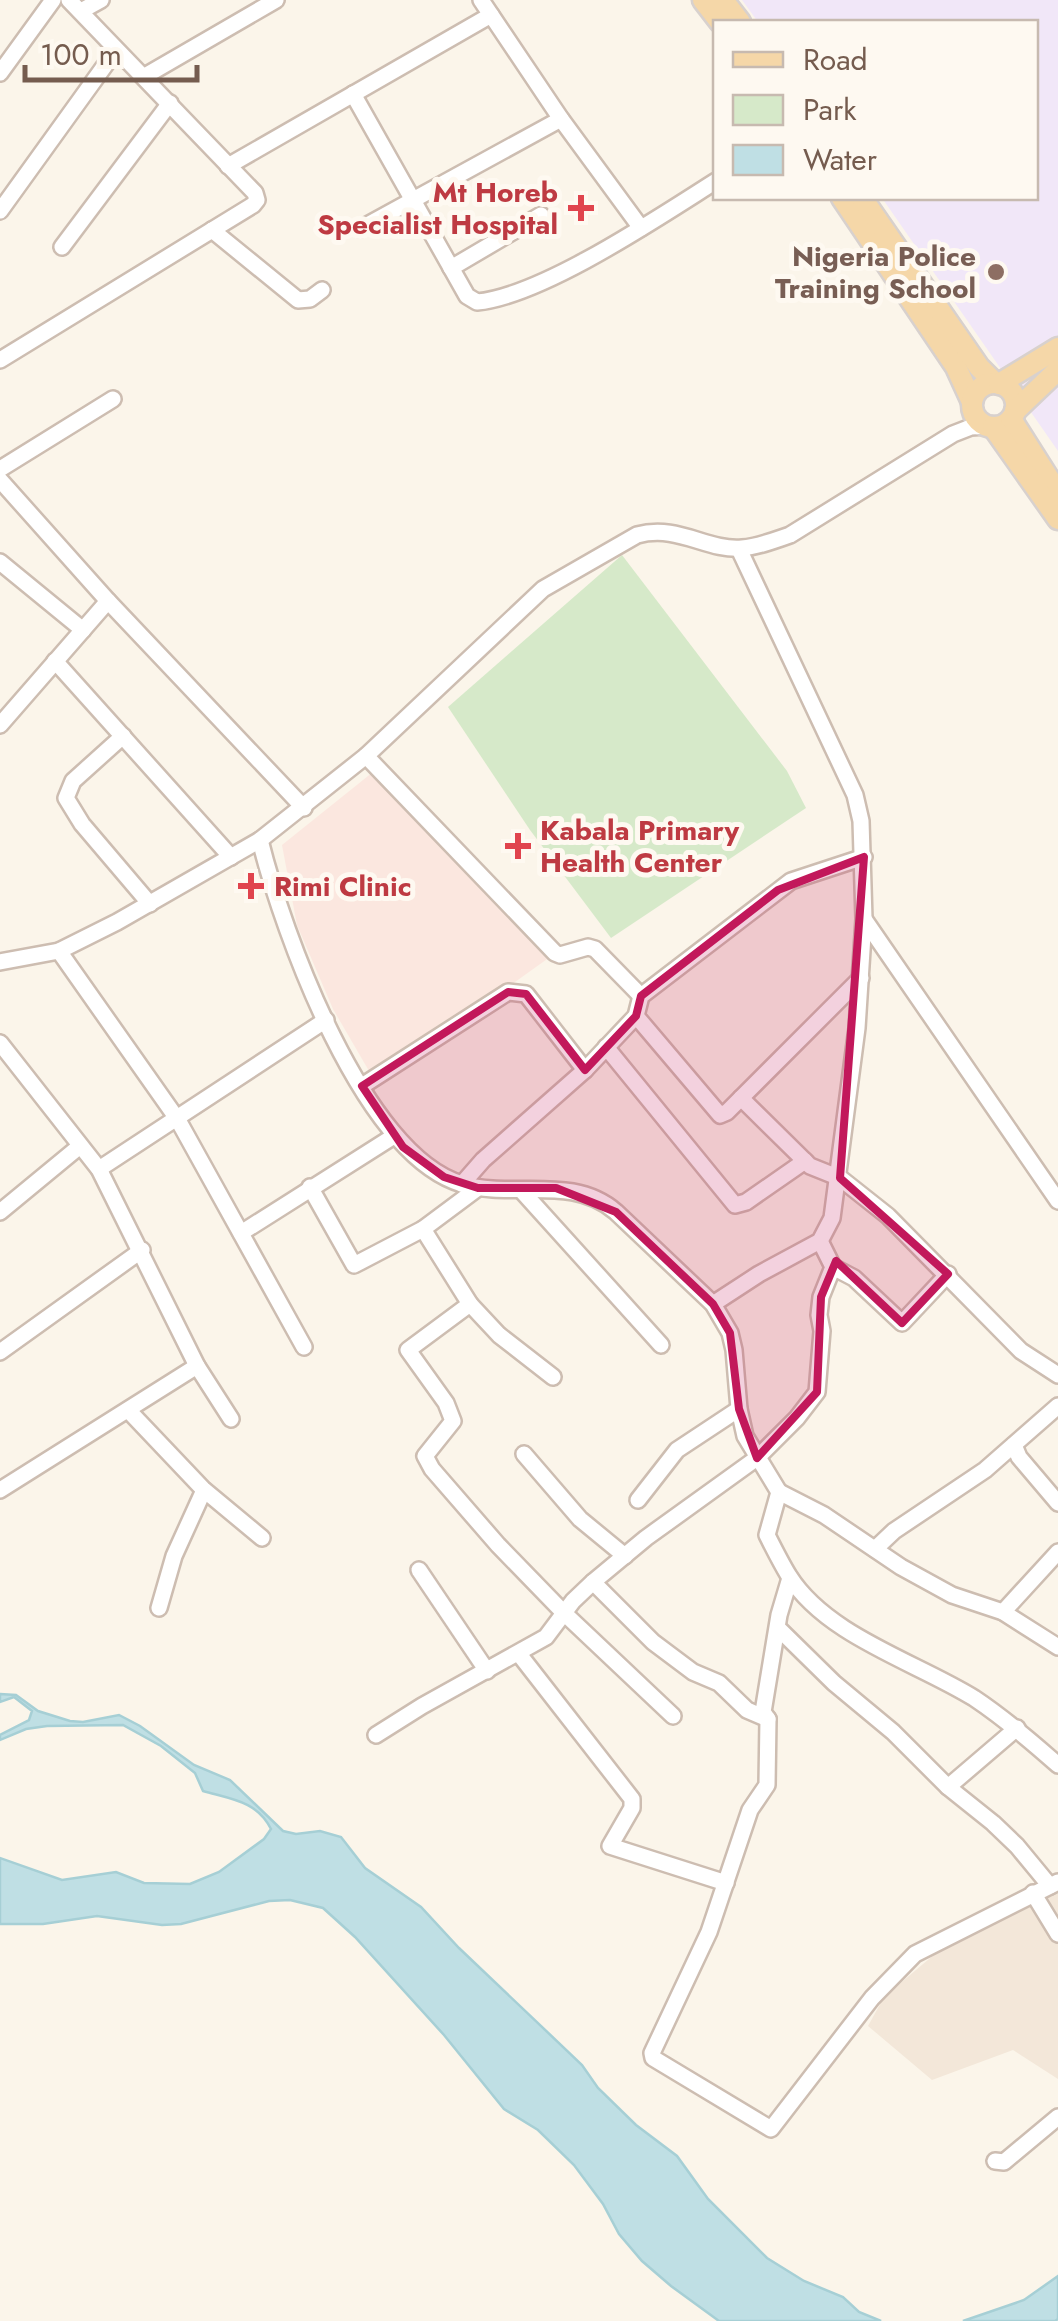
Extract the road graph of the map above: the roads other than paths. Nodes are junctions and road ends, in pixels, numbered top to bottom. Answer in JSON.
{"nodes":[{"id":1,"x":53,"y":0,"type":"edge"},
{"id":2,"x":101,"y":0,"type":"edge"},
{"id":3,"x":276,"y":0,"type":"edge"},
{"id":4,"x":482,"y":0,"type":"edge"},
{"id":5,"x":703,"y":0,"type":"edge"},
{"id":6,"x":723,"y":0,"type":"edge"},
{"id":7,"x":75,"y":5,"type":"edge"},
{"id":8,"x":491,"y":15,"type":"junction"},
{"id":9,"x":718,"y":20,"type":"edge"},
{"id":10,"x":738,"y":20,"type":"edge"},
{"id":11,"x":116,"y":50,"type":"junction"},
{"id":12,"x":0,"y":73,"type":"edge"},
{"id":13,"x":145,"y":76,"type":"junction"},
{"id":14,"x":353,"y":94,"type":"junction"},
{"id":15,"x":170,"y":103,"type":"junction"},
{"id":16,"x":561,"y":118,"type":"junction"},
{"id":17,"x":228,"y":166,"type":"junction"},
{"id":18,"x":713,"y":183,"type":"edge"},
{"id":19,"x":843,"y":200,"type":"edge"},
{"id":20,"x":863,"y":200,"type":"edge"},
{"id":21,"x":412,"y":201,"type":"junction"},
{"id":22,"x":0,"y":211,"type":"edge"},
{"id":23,"x":540,"y":215,"type":"dead end"},
{"id":24,"x":641,"y":228,"type":"junction"},
{"id":25,"x":360,"y":229,"type":"dead end"},
{"id":26,"x":212,"y":230,"type":"junction"},
{"id":27,"x":62,"y":246,"type":"dead end"},
{"id":28,"x":451,"y":268,"type":"junction"},
{"id":29,"x":322,"y":290,"type":"dead end"},
{"id":30,"x":1058,"y":348,"type":"edge"},
{"id":31,"x":0,"y":360,"type":"edge"},
{"id":32,"x":1058,"y":370,"type":"edge"},
{"id":33,"x":997,"y":383,"type":"junction"},
{"id":34,"x":113,"y":398,"type":"dead end"},
{"id":35,"x":991,"y":416,"type":"junction"},
{"id":36,"x":0,"y":470,"type":"edge"},
{"id":37,"x":0,"y":480,"type":"edge"},
{"id":38,"x":1058,"y":493,"type":"edge"},
{"id":39,"x":1058,"y":518,"type":"edge"},
{"id":40,"x":739,"y":549,"type":"junction"},
{"id":41,"x":0,"y":562,"type":"edge"},
{"id":42,"x":108,"y":601,"type":"junction"},
{"id":43,"x":83,"y":630,"type":"junction"},
{"id":44,"x":56,"y":661,"type":"junction"},
{"id":45,"x":0,"y":724,"type":"edge"},
{"id":46,"x":123,"y":736,"type":"junction"},
{"id":47,"x":366,"y":756,"type":"junction"},
{"id":48,"x":304,"y":808,"type":"junction"},
{"id":49,"x":260,"y":840,"type":"junction"},
{"id":50,"x":230,"y":857,"type":"junction"},
{"id":51,"x":864,"y":857,"type":"junction"},
{"id":52,"x":150,"y":904,"type":"junction"},
{"id":53,"x":864,"y":919,"type":"junction"},
{"id":54,"x":59,"y":950,"type":"junction"},
{"id":55,"x":0,"y":962,"type":"edge"},
{"id":56,"x":860,"y":978,"type":"junction"},
{"id":57,"x":641,"y":996,"type":"junction"},
{"id":58,"x":636,"y":1016,"type":"junction"},
{"id":59,"x":326,"y":1020,"type":"junction"},
{"id":60,"x":0,"y":1043,"type":"edge"},
{"id":61,"x":606,"y":1048,"type":"junction"},
{"id":62,"x":586,"y":1070,"type":"junction"},
{"id":63,"x":362,"y":1086,"type":"junction"},
{"id":64,"x":741,"y":1098,"type":"junction"},
{"id":65,"x":178,"y":1120,"type":"junction"},
{"id":66,"x":394,"y":1136,"type":"junction"},
{"id":67,"x":80,"y":1146,"type":"junction"},
{"id":68,"x":805,"y":1161,"type":"junction"},
{"id":69,"x":99,"y":1169,"type":"junction"},
{"id":70,"x":840,"y":1178,"type":"junction"},
{"id":71,"x":470,"y":1186,"type":"junction"},
{"id":72,"x":310,"y":1187,"type":"junction"},
{"id":73,"x":521,"y":1190,"type":"junction"},
{"id":74,"x":1058,"y":1201,"type":"edge"},
{"id":75,"x":1,"y":1208,"type":"edge"},
{"id":76,"x":423,"y":1228,"type":"junction"},
{"id":77,"x":241,"y":1232,"type":"junction"},
{"id":78,"x":820,"y":1242,"type":"junction"},
{"id":79,"x":142,"y":1250,"type":"junction"},
{"id":80,"x":833,"y":1267,"type":"junction"},
{"id":81,"x":948,"y":1274,"type":"junction"},
{"id":82,"x":470,"y":1304,"type":"junction"},
{"id":83,"x":714,"y":1304,"type":"junction"},
{"id":84,"x":661,"y":1345,"type":"dead end"},
{"id":85,"x":304,"y":1347,"type":"dead end"},
{"id":86,"x":0,"y":1352,"type":"edge"},
{"id":87,"x":197,"y":1366,"type":"junction"},
{"id":88,"x":1058,"y":1376,"type":"edge"},
{"id":89,"x":553,"y":1377,"type":"dead end"},
{"id":90,"x":1058,"y":1406,"type":"edge"},
{"id":91,"x":739,"y":1409,"type":"junction"},
{"id":92,"x":128,"y":1410,"type":"junction"},
{"id":93,"x":231,"y":1419,"type":"dead end"},
{"id":94,"x":1014,"y":1445,"type":"junction"},
{"id":95,"x":524,"y":1454,"type":"dead end"},
{"id":96,"x":757,"y":1458,"type":"junction"},
{"id":97,"x":0,"y":1490,"type":"edge"},
{"id":98,"x":204,"y":1490,"type":"junction"},
{"id":99,"x":778,"y":1492,"type":"junction"},
{"id":100,"x":638,"y":1500,"type":"dead end"},
{"id":101,"x":1058,"y":1504,"type":"edge"},
{"id":102,"x":262,"y":1538,"type":"dead end"},
{"id":103,"x":875,"y":1549,"type":"junction"},
{"id":104,"x":1058,"y":1552,"type":"edge"},
{"id":105,"x":625,"y":1556,"type":"junction"},
{"id":106,"x":419,"y":1570,"type":"dead end"},
{"id":107,"x":790,"y":1578,"type":"junction"},
{"id":108,"x":594,"y":1582,"type":"junction"},
{"id":109,"x":159,"y":1608,"type":"dead end"},
{"id":110,"x":1003,"y":1612,"type":"junction"},
{"id":111,"x":564,"y":1614,"type":"junction"},
{"id":112,"x":779,"y":1629,"type":"junction"},
{"id":113,"x":1058,"y":1646,"type":"edge"},
{"id":114,"x":519,"y":1654,"type":"junction"},
{"id":115,"x":487,"y":1670,"type":"junction"},
{"id":116,"x":673,"y":1716,"type":"dead end"},
{"id":117,"x":768,"y":1720,"type":"junction"},
{"id":118,"x":1018,"y":1728,"type":"junction"},
{"id":119,"x":376,"y":1736,"type":"dead end"},
{"id":120,"x":1058,"y":1765,"type":"edge"},
{"id":121,"x":948,"y":1787,"type":"junction"},
{"id":122,"x":726,"y":1883,"type":"junction"},
{"id":123,"x":1054,"y":1884,"type":"edge"},
{"id":124,"x":1033,"y":1894,"type":"junction"},
{"id":125,"x":1058,"y":1934,"type":"edge"},
{"id":126,"x":1058,"y":2117,"type":"edge"},
{"id":127,"x":995,"y":2161,"type":"dead end"}],
"edges":[{"from":1,"to":12,"type":"street"},
{"from":2,"to":7,"type":"street"},
{"from":3,"to":13,"type":"street"},
{"from":4,"to":8,"type":"street"},
{"from":5,"to":9,"type":"main road"},
{"from":6,"to":10,"type":"main road"},
{"from":7,"to":11,"type":"street"},
{"from":8,"to":14,"type":"street"},
{"from":8,"to":16,"type":"street"},
{"from":11,"to":13,"type":"street"},
{"from":11,"to":22,"type":"street"},
{"from":13,"to":15,"type":"street"},
{"from":14,"to":17,"type":"street"},
{"from":14,"to":21,"type":"street"},
{"from":15,"to":17,"type":"street"},
{"from":15,"to":27,"type":"street"},
{"from":16,"to":21,"type":"street"},
{"from":16,"to":24,"type":"street"},
{"from":17,"to":26,"type":"street"},
{"from":18,"to":24,"type":"street"},
{"from":19,"to":35,"type":"main road"},
{"from":20,"to":33,"type":"main road"},
{"from":21,"to":25,"type":"street"},
{"from":21,"to":28,"type":"street"},
{"from":23,"to":28,"type":"street"},
{"from":24,"to":28,"type":"street"},
{"from":26,"to":29,"type":"street"},
{"from":26,"to":31,"type":"street"},
{"from":30,"to":33,"type":"main road"},
{"from":32,"to":35,"type":"main road"},
{"from":33,"to":35,"type":"main road"},
{"from":33,"to":35,"type":"main road"},
{"from":34,"to":36,"type":"street"},
{"from":35,"to":38,"type":"main road"},
{"from":35,"to":39,"type":"main road"},
{"from":35,"to":40,"type":"street"},
{"from":37,"to":42,"type":"street"},
{"from":40,"to":47,"type":"street"},
{"from":40,"to":51,"type":"street"},
{"from":41,"to":43,"type":"street"},
{"from":42,"to":43,"type":"street"},
{"from":42,"to":48,"type":"street"},
{"from":43,"to":44,"type":"street"},
{"from":44,"to":45,"type":"street"},
{"from":44,"to":46,"type":"street"},
{"from":46,"to":50,"type":"street"},
{"from":46,"to":52,"type":"street"},
{"from":47,"to":48,"type":"street"},
{"from":47,"to":57,"type":"street"},
{"from":48,"to":49,"type":"street"},
{"from":49,"to":50,"type":"street"},
{"from":49,"to":59,"type":"street"},
{"from":50,"to":52,"type":"street"},
{"from":51,"to":53,"type":"street"},
{"from":51,"to":57,"type":"street"},
{"from":52,"to":54,"type":"street"},
{"from":53,"to":56,"type":"street"},
{"from":53,"to":74,"type":"street"},
{"from":54,"to":55,"type":"street"},
{"from":54,"to":65,"type":"street"},
{"from":56,"to":64,"type":"street"},
{"from":56,"to":70,"type":"street"},
{"from":57,"to":58,"type":"street"},
{"from":58,"to":61,"type":"street"},
{"from":58,"to":64,"type":"street"},
{"from":59,"to":63,"type":"street"},
{"from":59,"to":65,"type":"street"},
{"from":60,"to":67,"type":"street"},
{"from":61,"to":62,"type":"street"},
{"from":61,"to":68,"type":"street"},
{"from":62,"to":63,"type":"street"},
{"from":62,"to":71,"type":"street"},
{"from":63,"to":66,"type":"street"},
{"from":64,"to":68,"type":"street"},
{"from":65,"to":69,"type":"street"},
{"from":65,"to":77,"type":"street"},
{"from":66,"to":71,"type":"street"},
{"from":66,"to":72,"type":"street"},
{"from":67,"to":69,"type":"street"},
{"from":67,"to":75,"type":"street"},
{"from":68,"to":70,"type":"street"},
{"from":69,"to":79,"type":"street"},
{"from":70,"to":78,"type":"street"},
{"from":70,"to":81,"type":"street"},
{"from":71,"to":73,"type":"street"},
{"from":71,"to":76,"type":"street"},
{"from":72,"to":76,"type":"street"},
{"from":72,"to":77,"type":"street"},
{"from":73,"to":83,"type":"street"},
{"from":73,"to":84,"type":"street"},
{"from":76,"to":82,"type":"street"},
{"from":77,"to":85,"type":"street"},
{"from":78,"to":80,"type":"street"},
{"from":78,"to":83,"type":"street"},
{"from":79,"to":86,"type":"street"},
{"from":79,"to":87,"type":"street"},
{"from":80,"to":81,"type":"street"},
{"from":80,"to":96,"type":"street"},
{"from":81,"to":88,"type":"street"},
{"from":82,"to":89,"type":"street"},
{"from":82,"to":111,"type":"street"},
{"from":83,"to":91,"type":"street"},
{"from":87,"to":92,"type":"street"},
{"from":87,"to":93,"type":"street"},
{"from":90,"to":94,"type":"street"},
{"from":91,"to":96,"type":"street"},
{"from":91,"to":100,"type":"street"},
{"from":92,"to":97,"type":"street"},
{"from":92,"to":98,"type":"street"},
{"from":94,"to":101,"type":"street"},
{"from":94,"to":103,"type":"street"},
{"from":95,"to":105,"type":"street"},
{"from":96,"to":99,"type":"street"},
{"from":96,"to":105,"type":"street"},
{"from":98,"to":102,"type":"street"},
{"from":98,"to":109,"type":"street"},
{"from":99,"to":103,"type":"street"},
{"from":99,"to":107,"type":"street"},
{"from":103,"to":110,"type":"street"},
{"from":104,"to":110,"type":"street"},
{"from":105,"to":108,"type":"street"},
{"from":106,"to":115,"type":"street"},
{"from":107,"to":112,"type":"street"},
{"from":107,"to":118,"type":"street"},
{"from":108,"to":111,"type":"street"},
{"from":108,"to":117,"type":"street"},
{"from":110,"to":113,"type":"street"},
{"from":111,"to":114,"type":"street"},
{"from":111,"to":116,"type":"street"},
{"from":112,"to":117,"type":"street"},
{"from":112,"to":121,"type":"street"},
{"from":114,"to":115,"type":"street"},
{"from":114,"to":122,"type":"street"},
{"from":115,"to":119,"type":"street"},
{"from":117,"to":122,"type":"street"},
{"from":118,"to":120,"type":"street"},
{"from":118,"to":121,"type":"street"},
{"from":121,"to":123,"type":"street"},
{"from":122,"to":124,"type":"street"},
{"from":123,"to":124,"type":"street"},
{"from":124,"to":125,"type":"street"},
{"from":126,"to":127,"type":"street"}]}
